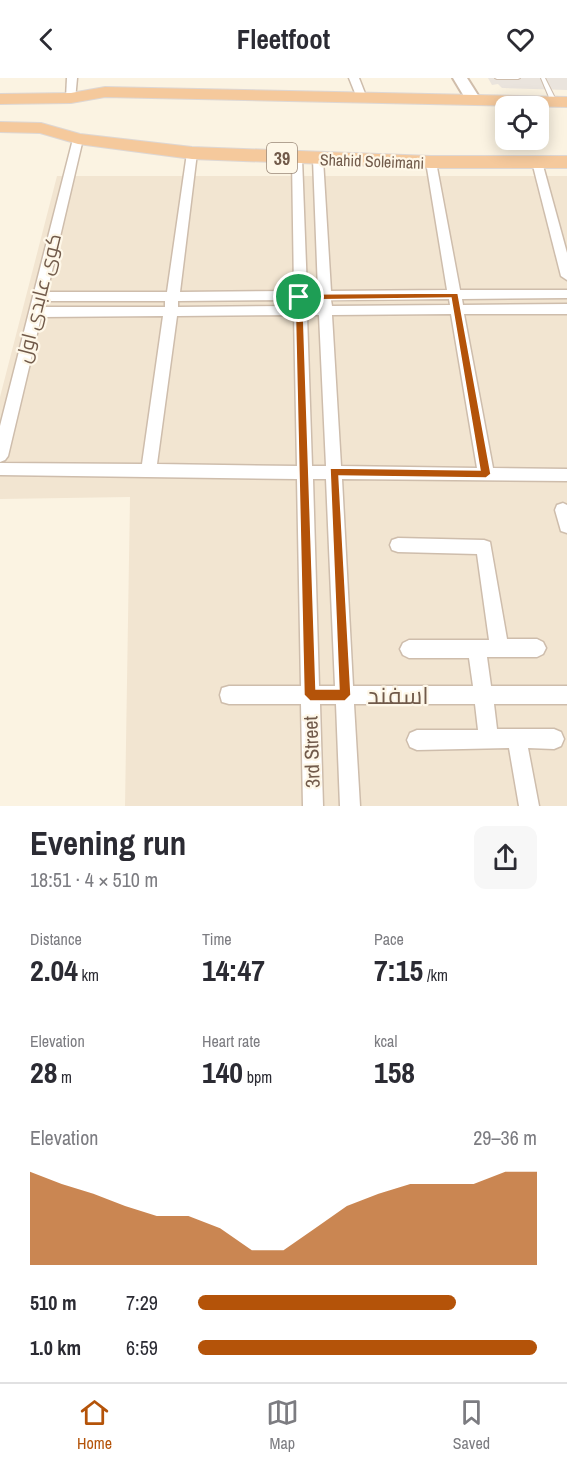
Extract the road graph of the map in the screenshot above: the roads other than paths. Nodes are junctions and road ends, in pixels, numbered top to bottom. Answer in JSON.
{"nodes":[{"id":1,"x":72,"y":78,"type":"edge"},
{"id":2,"x":354,"y":78,"type":"edge"},
{"id":3,"x":460,"y":78,"type":"edge"},
{"id":4,"x":497,"y":78,"type":"edge"},
{"id":5,"x":518,"y":78,"type":"edge"},
{"id":6,"x":543,"y":78,"type":"edge"},
{"id":7,"x":361,"y":96,"type":"junction"},
{"id":8,"x":71,"y":98,"type":"junction"},
{"id":9,"x":0,"y":99,"type":"edge"},
{"id":10,"x":473,"y":100,"type":"junction"},
{"id":11,"x":563,"y":102,"type":"edge"},
{"id":12,"x":0,"y":127,"type":"edge"},
{"id":13,"x":78,"y":139,"type":"junction"},
{"id":14,"x":192,"y":153,"type":"junction"},
{"id":15,"x":297,"y":158,"type":"junction"},
{"id":16,"x":318,"y":159,"type":"junction"},
{"id":17,"x":431,"y":162,"type":"junction"},
{"id":18,"x":537,"y":162,"type":"junction"},
{"id":19,"x":567,"y":162,"type":"edge"},
{"id":20,"x":567,"y":276,"type":"edge"},
{"id":21,"x":567,"y":294,"type":"edge"},
{"id":22,"x":455,"y":295,"type":"junction"},
{"id":23,"x":38,"y":297,"type":"junction"},
{"id":24,"x":171,"y":297,"type":"junction"},
{"id":25,"x":299,"y":304,"type":"junction"},
{"id":26,"x":325,"y":304,"type":"junction"},
{"id":27,"x":567,"y":309,"type":"edge"},
{"id":28,"x":457,"y":310,"type":"junction"},
{"id":29,"x":34,"y":312,"type":"junction"},
{"id":30,"x":169,"y":312,"type":"junction"},
{"id":31,"x":0,"y":456,"type":"edge"},
{"id":32,"x":7,"y":469,"type":"edge"},
{"id":33,"x":149,"y":470,"type":"junction"},
{"id":34,"x":304,"y":471,"type":"junction"},
{"id":35,"x":333,"y":471,"type":"junction"},
{"id":36,"x":486,"y":474,"type":"junction"},
{"id":37,"x":567,"y":475,"type":"edge"},
{"id":38,"x":399,"y":545,"type":"dead end"},
{"id":39,"x":499,"y":648,"type":"junction"},
{"id":40,"x":537,"y":648,"type":"dead end"},
{"id":41,"x":409,"y":649,"type":"dead end"},
{"id":42,"x":477,"y":649,"type":"junction"},
{"id":43,"x":230,"y":695,"type":"dead end"},
{"id":44,"x":310,"y":695,"type":"junction"},
{"id":45,"x":345,"y":695,"type":"junction"},
{"id":46,"x":483,"y":695,"type":"junction"},
{"id":47,"x":567,"y":695,"type":"edge"},
{"id":48,"x":517,"y":738,"type":"junction"},
{"id":49,"x":489,"y":739,"type":"junction"},
{"id":50,"x":555,"y":739,"type":"dead end"},
{"id":51,"x":417,"y":740,"type":"dead end"},
{"id":52,"x":313,"y":806,"type":"edge"},
{"id":53,"x":350,"y":806,"type":"edge"},
{"id":54,"x":529,"y":806,"type":"edge"}],
"edges":[{"from":1,"to":8,"type":"street"},
{"from":2,"to":7,"type":"street"},
{"from":3,"to":10,"type":"main road"},
{"from":4,"to":5,"type":"lane"},
{"from":6,"to":11,"type":"lane"},
{"from":7,"to":8,"type":"highway"},
{"from":7,"to":10,"type":"highway"},
{"from":8,"to":9,"type":"highway"},
{"from":10,"to":11,"type":"highway"},
{"from":12,"to":13,"type":"highway","name":"Shahid Soleimani","number":"39"},
{"from":13,"to":14,"type":"highway","name":"Shahid Soleimani","number":"39"},
{"from":13,"to":23,"type":"street","name":"کوی عابدی اول"},
{"from":14,"to":15,"type":"highway","name":"Shahid Soleimani","number":"39"},
{"from":14,"to":24,"type":"street"},
{"from":15,"to":16,"type":"highway","name":"Shahid Soleimani","number":"39"},
{"from":15,"to":25,"type":"street","name":"3rd Street"},
{"from":16,"to":17,"type":"highway","name":"Shahid Soleimani","number":"39"},
{"from":16,"to":26,"type":"street","name":"3rd Street"},
{"from":17,"to":18,"type":"highway","name":"Shahid Soleimani","number":"39"},
{"from":17,"to":22,"type":"street"},
{"from":18,"to":19,"type":"highway","name":"Shahid Soleimani","number":"39"},
{"from":18,"to":20,"type":"street"},
{"from":21,"to":22,"type":"street"},
{"from":22,"to":26,"type":"street"},
{"from":22,"to":28,"type":"street"},
{"from":23,"to":24,"type":"street"},
{"from":23,"to":29,"type":"street","name":"کوی عابدی اول"},
{"from":24,"to":25,"type":"street"},
{"from":24,"to":30,"type":"street"},
{"from":25,"to":26,"type":"street"},
{"from":25,"to":30,"type":"street"},
{"from":25,"to":34,"type":"street","name":"3rd Street"},
{"from":26,"to":28,"type":"street"},
{"from":26,"to":35,"type":"street","name":"3rd Street"},
{"from":27,"to":28,"type":"street"},
{"from":28,"to":36,"type":"street"},
{"from":29,"to":30,"type":"street"},
{"from":29,"to":31,"type":"street","name":"کوی عابدی اول"},
{"from":30,"to":33,"type":"street"},
{"from":32,"to":33,"type":"street"},
{"from":33,"to":34,"type":"street"},
{"from":34,"to":35,"type":"street"},
{"from":34,"to":44,"type":"street","name":"3rd Street"},
{"from":35,"to":36,"type":"street"},
{"from":35,"to":45,"type":"street","name":"3rd Street"},
{"from":36,"to":37,"type":"street"},
{"from":38,"to":39,"type":"street"},
{"from":39,"to":40,"type":"street"},
{"from":39,"to":42,"type":"street"},
{"from":41,"to":42,"type":"street"},
{"from":42,"to":46,"type":"street"},
{"from":43,"to":44,"type":"street","name":"اسفند"},
{"from":44,"to":45,"type":"street","name":"اسفند"},
{"from":44,"to":52,"type":"street","name":"3rd Street"},
{"from":45,"to":46,"type":"street","name":"اسفند"},
{"from":45,"to":53,"type":"street","name":"3rd Street"},
{"from":46,"to":47,"type":"street","name":"اسفند"},
{"from":46,"to":49,"type":"street"},
{"from":48,"to":49,"type":"street"},
{"from":48,"to":50,"type":"street"},
{"from":48,"to":54,"type":"street"},
{"from":49,"to":51,"type":"street"}]}
